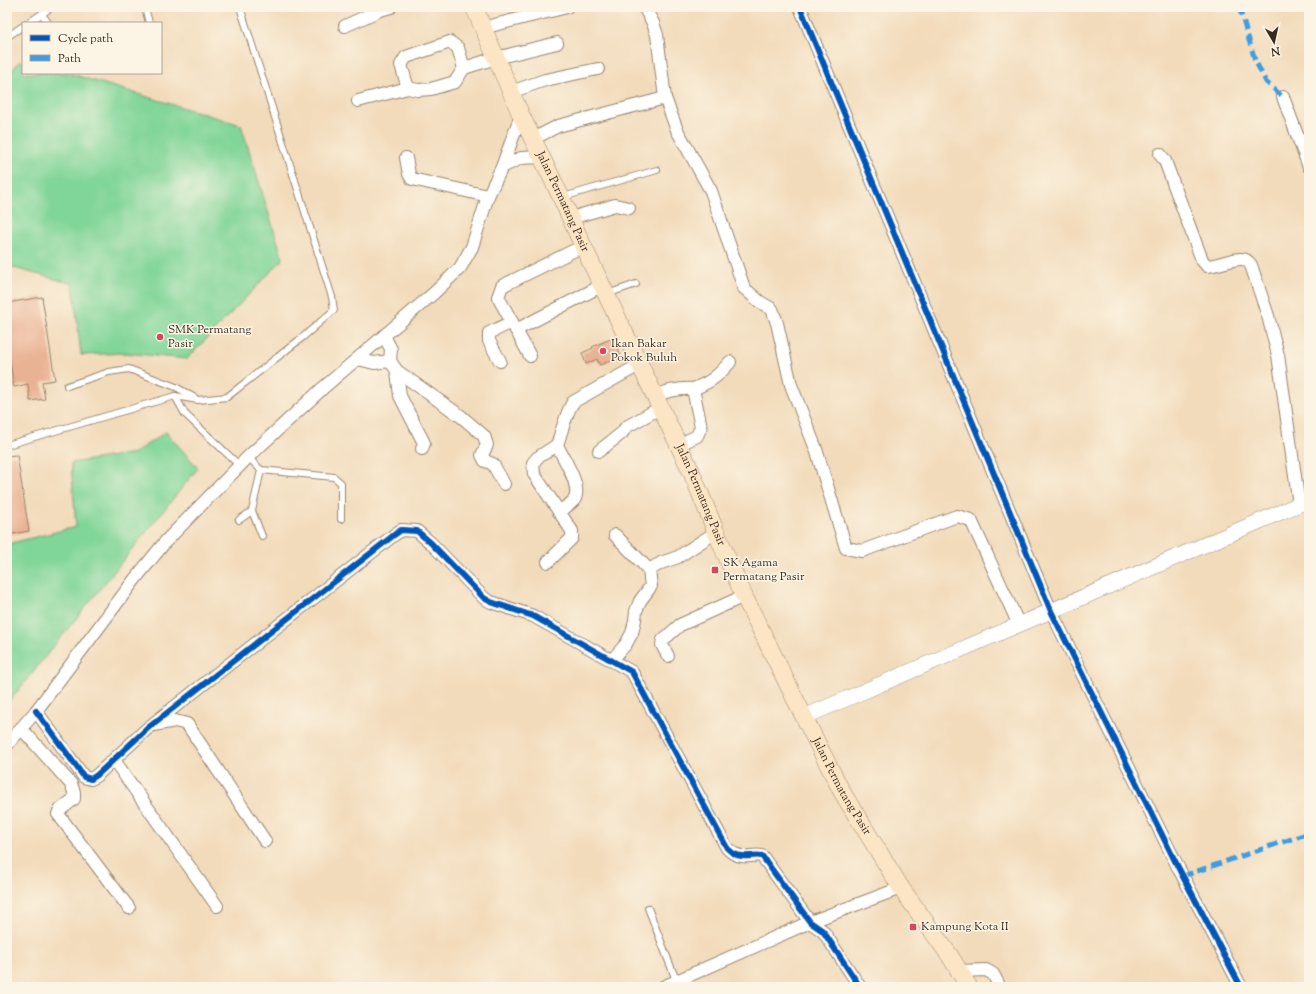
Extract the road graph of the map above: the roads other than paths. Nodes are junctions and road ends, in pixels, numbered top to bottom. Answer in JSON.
{"nodes":[{"id":1,"x":52,"y":7,"type":"edge"},
{"id":2,"x":145,"y":7,"type":"edge"},
{"id":3,"x":240,"y":7,"type":"edge"},
{"id":4,"x":391,"y":7,"type":"edge"},
{"id":5,"x":474,"y":7,"type":"edge"},
{"id":6,"x":566,"y":7,"type":"edge"},
{"id":7,"x":644,"y":7,"type":"edge"},
{"id":8,"x":800,"y":7,"type":"edge"},
{"id":9,"x":42,"y":14,"type":"junction"},
{"id":10,"x":30,"y":22,"type":"edge"},
{"id":11,"x":47,"y":22,"type":"edge"},
{"id":12,"x":149,"y":22,"type":"edge"},
{"id":13,"x":345,"y":26,"type":"dead end"},
{"id":14,"x":22,"y":27,"type":"edge"},
{"id":15,"x":482,"y":28,"type":"junction"},
{"id":16,"x":7,"y":36,"type":"edge"},
{"id":17,"x":557,"y":43,"type":"dead end"},
{"id":18,"x":496,"y":58,"type":"junction"},
{"id":19,"x":464,"y":68,"type":"junction"},
{"id":20,"x":598,"y":69,"type":"dead end"},
{"id":21,"x":408,"y":88,"type":"junction"},
{"id":22,"x":511,"y":92,"type":"junction"},
{"id":23,"x":1283,"y":97,"type":"dead end"},
{"id":24,"x":665,"y":98,"type":"junction"},
{"id":25,"x":358,"y":101,"type":"dead end"},
{"id":26,"x":521,"y":114,"type":"junction"},
{"id":27,"x":532,"y":139,"type":"junction"},
{"id":28,"x":1160,"y":154,"type":"dead end"},
{"id":29,"x":1307,"y":154,"type":"edge"},
{"id":30,"x":541,"y":157,"type":"junction"},
{"id":31,"x":406,"y":158,"type":"dead end"},
{"id":32,"x":502,"y":167,"type":"junction"},
{"id":33,"x":1309,"y":167,"type":"edge"},
{"id":34,"x":657,"y":170,"type":"dead end"},
{"id":35,"x":488,"y":196,"type":"junction"},
{"id":36,"x":562,"y":197,"type":"junction"},
{"id":37,"x":629,"y":208,"type":"dead end"},
{"id":38,"x":571,"y":218,"type":"junction"},
{"id":39,"x":583,"y":246,"type":"junction"},
{"id":40,"x":636,"y":284,"type":"dead end"},
{"id":41,"x":605,"y":290,"type":"junction"},
{"id":42,"x":514,"y":326,"type":"junction"},
{"id":43,"x":384,"y":336,"type":"junction"},
{"id":44,"x":530,"y":356,"type":"dead end"},
{"id":45,"x":358,"y":359,"type":"junction"},
{"id":46,"x":500,"y":361,"type":"dead end"},
{"id":47,"x":730,"y":362,"type":"dead end"},
{"id":48,"x":639,"y":365,"type":"junction"},
{"id":49,"x":394,"y":366,"type":"junction"},
{"id":50,"x":67,"y":386,"type":"dead end"},
{"id":51,"x":693,"y":389,"type":"junction"},
{"id":52,"x":175,"y":396,"type":"junction"},
{"id":53,"x":198,"y":400,"type":"junction"},
{"id":54,"x":657,"y":402,"type":"junction"},
{"id":55,"x":7,"y":445,"type":"edge"},
{"id":56,"x":557,"y":445,"type":"junction"},
{"id":57,"x":678,"y":445,"type":"junction"},
{"id":58,"x":422,"y":449,"type":"dead end"},
{"id":59,"x":599,"y":451,"type":"dead end"},
{"id":60,"x":244,"y":462,"type":"junction"},
{"id":61,"x":261,"y":470,"type":"junction"},
{"id":62,"x":504,"y":484,"type":"dead end"},
{"id":63,"x":1304,"y":502,"type":"edge"},
{"id":64,"x":252,"y":511,"type":"junction"},
{"id":65,"x":559,"y":512,"type":"junction"},
{"id":66,"x":341,"y":519,"type":"dead end"},
{"id":67,"x":239,"y":520,"type":"dead end"},
{"id":68,"x":716,"y":532,"type":"junction"},
{"id":69,"x":615,"y":535,"type":"dead end"},
{"id":70,"x":262,"y":536,"type":"dead end"},
{"id":71,"x":548,"y":562,"type":"dead end"},
{"id":72,"x":649,"y":570,"type":"junction"},
{"id":73,"x":744,"y":596,"type":"junction"},
{"id":74,"x":1052,"y":611,"type":"junction"},
{"id":75,"x":1019,"y":625,"type":"junction"},
{"id":76,"x":668,"y":656,"type":"dead end"},
{"id":77,"x":612,"y":660,"type":"junction"},
{"id":78,"x":36,"y":711,"type":"junction"},
{"id":79,"x":804,"y":717,"type":"junction"},
{"id":80,"x":149,"y":727,"type":"junction"},
{"id":81,"x":21,"y":728,"type":"junction"},
{"id":82,"x":7,"y":745,"type":"edge"},
{"id":83,"x":114,"y":760,"type":"junction"},
{"id":84,"x":265,"y":841,"type":"dead end"},
{"id":85,"x":901,"y":888,"type":"junction"},
{"id":86,"x":217,"y":906,"type":"dead end"},
{"id":87,"x":129,"y":908,"type":"dead end"},
{"id":88,"x":648,"y":908,"type":"dead end"},
{"id":89,"x":810,"y":922,"type":"junction"},
{"id":90,"x":959,"y":971,"type":"junction"},
{"id":91,"x":676,"y":980,"type":"junction"},
{"id":92,"x":663,"y":987,"type":"edge"},
{"id":93,"x":860,"y":987,"type":"edge"},
{"id":94,"x":969,"y":987,"type":"edge"},
{"id":95,"x":1000,"y":987,"type":"edge"},
{"id":96,"x":1241,"y":987,"type":"edge"}],
"edges":[{"from":1,"to":9,"type":"lane"},
{"from":2,"to":12,"type":"lane"},
{"from":3,"to":53,"type":"lane"},
{"from":4,"to":13,"type":"street"},
{"from":5,"to":15,"type":"main road","name":"Jalan Permatang Pasir"},
{"from":6,"to":15,"type":"street"},
{"from":7,"to":24,"type":"street"},
{"from":8,"to":74,"type":"street"},
{"from":9,"to":10,"type":"lane"},
{"from":9,"to":11,"type":"lane"},
{"from":14,"to":16,"type":"lane"},
{"from":15,"to":18,"type":"main road","name":"Jalan Permatang Pasir"},
{"from":17,"to":18,"type":"street"},
{"from":18,"to":19,"type":"street"},
{"from":18,"to":22,"type":"main road","name":"Jalan Permatang Pasir"},
{"from":19,"to":21,"type":"street"},
{"from":19,"to":21,"type":"street"},
{"from":20,"to":22,"type":"street"},
{"from":21,"to":25,"type":"street"},
{"from":22,"to":26,"type":"main road","name":"Jalan Permatang Pasir"},
{"from":23,"to":29,"type":"street"},
{"from":24,"to":27,"type":"street"},
{"from":24,"to":75,"type":"street"},
{"from":26,"to":27,"type":"main road","name":"Jalan Permatang Pasir"},
{"from":26,"to":32,"type":"street"},
{"from":27,"to":30,"type":"main road","name":"Jalan Permatang Pasir"},
{"from":28,"to":63,"type":"street"},
{"from":29,"to":33,"type":"street"},
{"from":30,"to":32,"type":"street"},
{"from":30,"to":36,"type":"main road","name":"Jalan Permatang Pasir"},
{"from":31,"to":35,"type":"street"},
{"from":32,"to":35,"type":"street"},
{"from":34,"to":36,"type":"lane"},
{"from":35,"to":43,"type":"street"},
{"from":36,"to":38,"type":"main road","name":"Jalan Permatang Pasir"},
{"from":37,"to":38,"type":"street"},
{"from":38,"to":39,"type":"main road","name":"Jalan Permatang Pasir"},
{"from":39,"to":41,"type":"main road","name":"Jalan Permatang Pasir"},
{"from":39,"to":42,"type":"street"},
{"from":40,"to":41,"type":"lane"},
{"from":41,"to":42,"type":"street"},
{"from":41,"to":48,"type":"main road","name":"Jalan Permatang Pasir"},
{"from":42,"to":44,"type":"street"},
{"from":42,"to":46,"type":"street"},
{"from":43,"to":45,"type":"street"},
{"from":43,"to":49,"type":"street"},
{"from":45,"to":49,"type":"street"},
{"from":45,"to":60,"type":"street"},
{"from":47,"to":51,"type":"street"},
{"from":48,"to":54,"type":"main road","name":"Jalan Permatang Pasir"},
{"from":48,"to":56,"type":"street"},
{"from":49,"to":58,"type":"street"},
{"from":49,"to":62,"type":"street"},
{"from":50,"to":53,"type":"lane"},
{"from":51,"to":54,"type":"street"},
{"from":51,"to":57,"type":"street"},
{"from":52,"to":53,"type":"lane"},
{"from":52,"to":55,"type":"lane"},
{"from":52,"to":60,"type":"lane"},
{"from":54,"to":57,"type":"main road","name":"Jalan Permatang Pasir"},
{"from":54,"to":59,"type":"street"},
{"from":56,"to":65,"type":"street"},
{"from":56,"to":65,"type":"street"},
{"from":57,"to":68,"type":"main road","name":"Jalan Permatang Pasir"},
{"from":60,"to":61,"type":"lane"},
{"from":60,"to":78,"type":"street"},
{"from":61,"to":64,"type":"lane"},
{"from":61,"to":66,"type":"lane"},
{"from":63,"to":74,"type":"street"},
{"from":64,"to":67,"type":"lane"},
{"from":64,"to":70,"type":"lane"},
{"from":65,"to":71,"type":"street"},
{"from":68,"to":72,"type":"street"},
{"from":68,"to":73,"type":"main road","name":"Jalan Permatang Pasir"},
{"from":69,"to":72,"type":"street"},
{"from":72,"to":77,"type":"street"},
{"from":73,"to":76,"type":"street"},
{"from":73,"to":79,"type":"main road","name":"Jalan Permatang Pasir"},
{"from":74,"to":75,"type":"street"},
{"from":74,"to":96,"type":"street"},
{"from":75,"to":79,"type":"street"},
{"from":77,"to":80,"type":"street"},
{"from":77,"to":89,"type":"street"},
{"from":78,"to":81,"type":"street"},
{"from":78,"to":83,"type":"street"},
{"from":79,"to":85,"type":"main road","name":"Jalan Permatang Pasir"},
{"from":80,"to":83,"type":"street"},
{"from":80,"to":84,"type":"street"},
{"from":81,"to":82,"type":"street"},
{"from":81,"to":87,"type":"street"},
{"from":83,"to":86,"type":"street"},
{"from":85,"to":89,"type":"street"},
{"from":85,"to":90,"type":"main road","name":"Jalan Permatang Pasir"},
{"from":88,"to":91,"type":"lane"},
{"from":89,"to":91,"type":"street"},
{"from":89,"to":93,"type":"street"},
{"from":90,"to":94,"type":"main road","name":"Jalan Permatang Pasir"},
{"from":90,"to":95,"type":"street"},
{"from":91,"to":92,"type":"street"}]}
